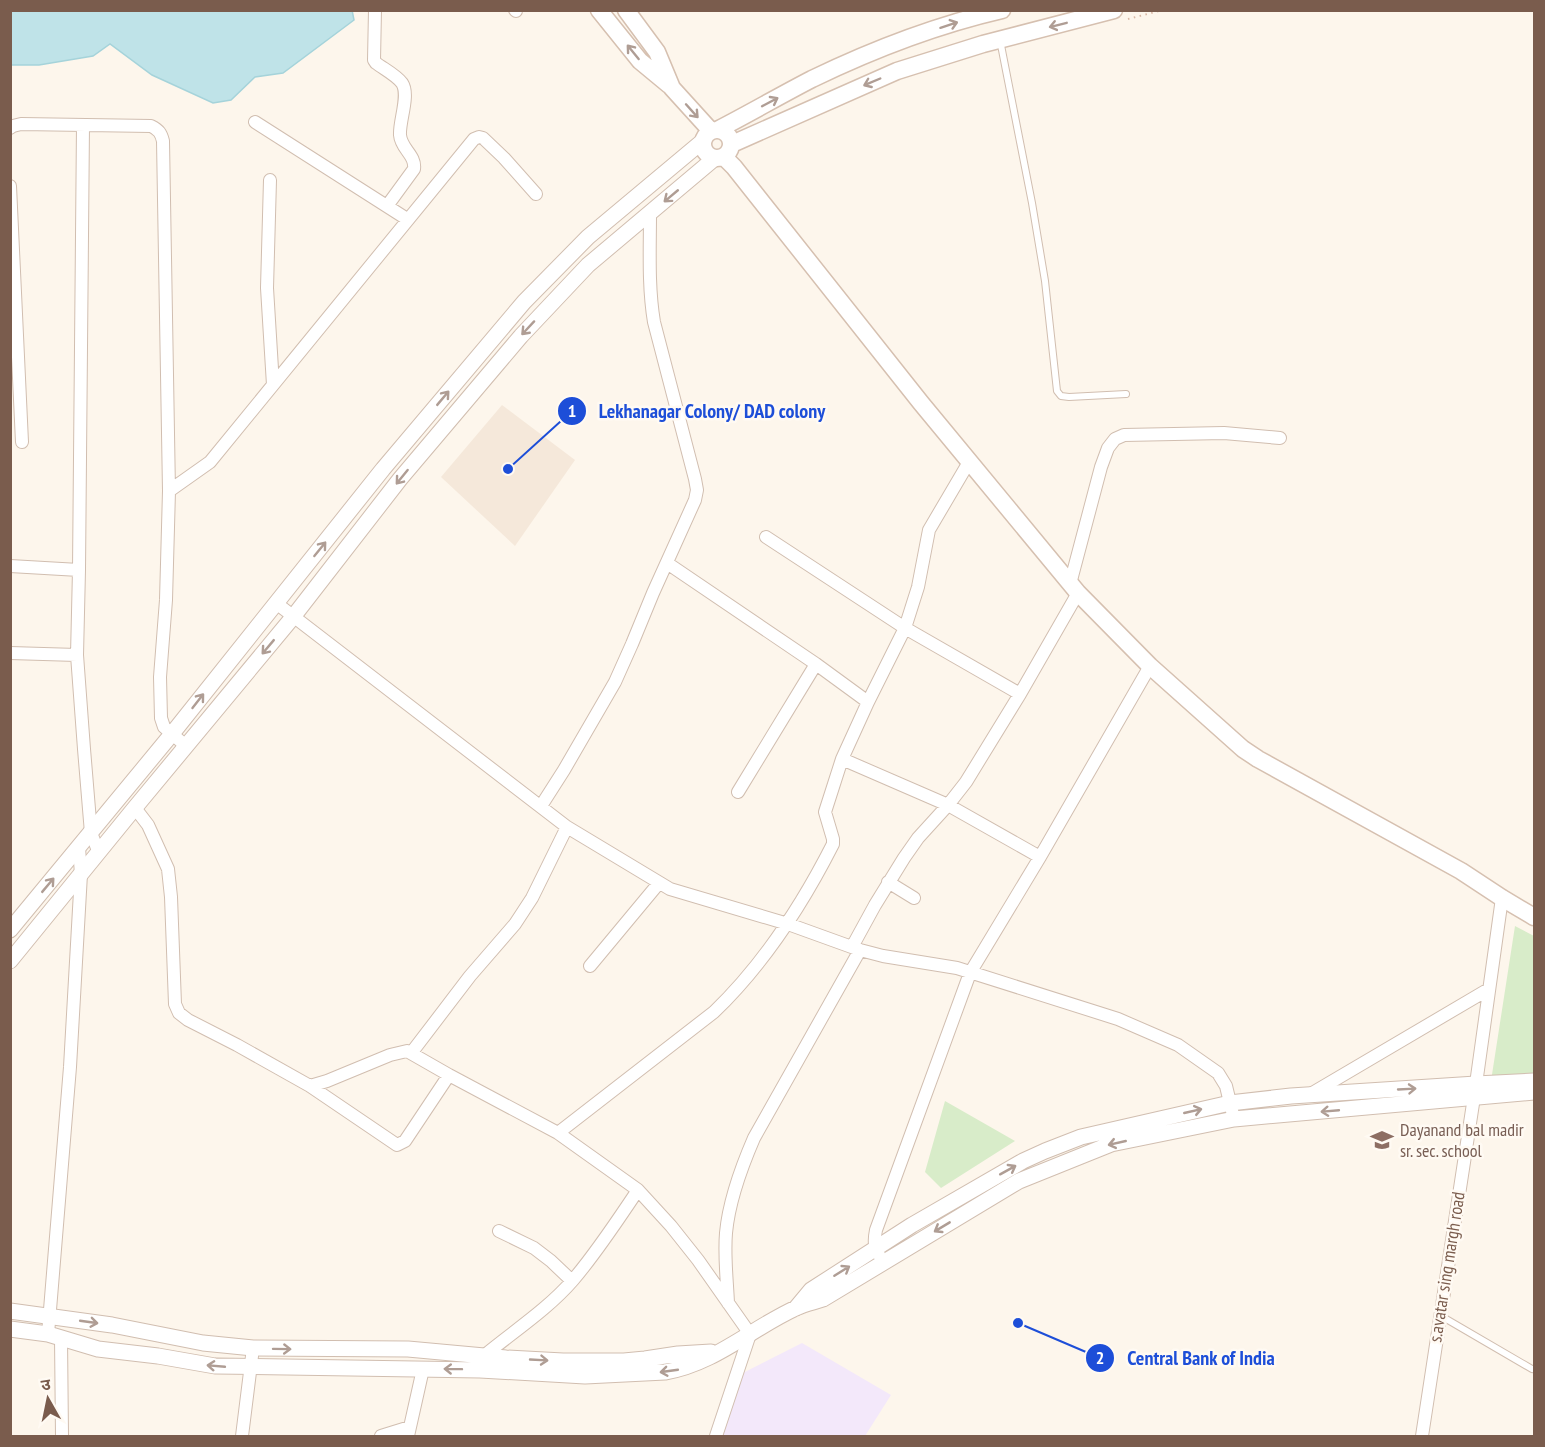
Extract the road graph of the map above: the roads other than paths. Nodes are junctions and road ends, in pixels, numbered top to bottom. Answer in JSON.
{"nodes":[{"id":1,"x":375,"y":10,"type":"edge"},
{"id":2,"x":599,"y":10,"type":"edge"},
{"id":3,"x":626,"y":10,"type":"edge"},
{"id":4,"x":1002,"y":10,"type":"edge"},
{"id":5,"x":1114,"y":10,"type":"edge"},
{"id":6,"x":1000,"y":39,"type":"junction"},
{"id":7,"x":672,"y":88,"type":"junction"},
{"id":8,"x":255,"y":122,"type":"dead end"},
{"id":9,"x":83,"y":125,"type":"junction"},
{"id":10,"x":10,"y":128,"type":"edge"},
{"id":11,"x":711,"y":133,"type":"junction"},
{"id":12,"x":724,"y":153,"type":"junction"},
{"id":13,"x":270,"y":180,"type":"dead end"},
{"id":14,"x":10,"y":186,"type":"edge"},
{"id":15,"x":536,"y":195,"type":"dead end"},
{"id":16,"x":387,"y":206,"type":"junction"},
{"id":17,"x":650,"y":213,"type":"junction"},
{"id":18,"x":407,"y":219,"type":"junction"},
{"id":19,"x":273,"y":385,"type":"junction"},
{"id":20,"x":1126,"y":394,"type":"dead end"},
{"id":21,"x":1280,"y":438,"type":"dead end"},
{"id":22,"x":22,"y":442,"type":"dead end"},
{"id":23,"x":969,"y":462,"type":"junction"},
{"id":24,"x":170,"y":491,"type":"junction"},
{"id":25,"x":766,"y":537,"type":"dead end"},
{"id":26,"x":667,"y":563,"type":"junction"},
{"id":27,"x":10,"y":566,"type":"edge"},
{"id":28,"x":79,"y":570,"type":"junction"},
{"id":29,"x":1074,"y":589,"type":"junction"},
{"id":30,"x":276,"y":603,"type":"junction"},
{"id":31,"x":293,"y":617,"type":"junction"},
{"id":32,"x":905,"y":628,"type":"junction"},
{"id":33,"x":10,"y":653,"type":"edge"},
{"id":34,"x":78,"y":656,"type":"junction"},
{"id":35,"x":816,"y":664,"type":"junction"},
{"id":36,"x":1150,"y":666,"type":"junction"},
{"id":37,"x":1020,"y":694,"type":"junction"},
{"id":38,"x":868,"y":702,"type":"junction"},
{"id":39,"x":171,"y":735,"type":"junction"},
{"id":40,"x":186,"y":746,"type":"junction"},
{"id":41,"x":842,"y":759,"type":"junction"},
{"id":42,"x":738,"y":792,"type":"dead end"},
{"id":43,"x":948,"y":805,"type":"junction"},
{"id":44,"x":540,"y":806,"type":"junction"},
{"id":45,"x":135,"y":808,"type":"junction"},
{"id":46,"x":567,"y":827,"type":"junction"},
{"id":47,"x":91,"y":833,"type":"junction"},
{"id":48,"x":79,"y":848,"type":"junction"},
{"id":49,"x":99,"y":853,"type":"junction"},
{"id":50,"x":1040,"y":856,"type":"junction"},
{"id":51,"x":81,"y":874,"type":"junction"},
{"id":52,"x":888,"y":882,"type":"junction"},
{"id":53,"x":659,"y":883,"type":"junction"},
{"id":54,"x":914,"y":898,"type":"dead end"},
{"id":55,"x":1502,"y":898,"type":"junction"},
{"id":56,"x":1534,"y":917,"type":"edge"},
{"id":57,"x":788,"y":924,"type":"junction"},
{"id":58,"x":10,"y":930,"type":"edge"},
{"id":59,"x":856,"y":949,"type":"junction"},
{"id":60,"x":10,"y":961,"type":"edge"},
{"id":61,"x":590,"y":966,"type":"dead end"},
{"id":62,"x":970,"y":972,"type":"junction"},
{"id":63,"x":1489,"y":989,"type":"junction"},
{"id":64,"x":412,"y":1052,"type":"junction"},
{"id":65,"x":449,"y":1075,"type":"junction"},
{"id":66,"x":1534,"y":1081,"type":"edge"},
{"id":67,"x":310,"y":1086,"type":"junction"},
{"id":68,"x":1380,"y":1090,"type":"junction"},
{"id":69,"x":1475,"y":1091,"type":"junction"},
{"id":70,"x":1534,"y":1092,"type":"edge"},
{"id":71,"x":1308,"y":1095,"type":"junction"},
{"id":72,"x":1230,"y":1103,"type":"junction"},
{"id":73,"x":1383,"y":1106,"type":"junction"},
{"id":74,"x":1234,"y":1119,"type":"junction"},
{"id":75,"x":558,"y":1133,"type":"junction"},
{"id":76,"x":638,"y":1190,"type":"junction"},
{"id":77,"x":499,"y":1231,"type":"dead end"},
{"id":78,"x":880,"y":1255,"type":"junction"},
{"id":79,"x":572,"y":1281,"type":"junction"},
{"id":80,"x":728,"y":1303,"type":"junction"},
{"id":81,"x":10,"y":1311,"type":"edge"},
{"id":82,"x":49,"y":1316,"type":"junction"},
{"id":83,"x":1440,"y":1316,"type":"junction"},
{"id":84,"x":10,"y":1329,"type":"edge"},
{"id":85,"x":750,"y":1334,"type":"junction"},
{"id":86,"x":55,"y":1336,"type":"junction"},
{"id":87,"x":253,"y":1348,"type":"junction"},
{"id":88,"x":482,"y":1362,"type":"junction"},
{"id":89,"x":251,"y":1367,"type":"junction"},
{"id":90,"x":423,"y":1369,"type":"junction"},
{"id":91,"x":1532,"y":1369,"type":"dead end"},
{"id":92,"x":409,"y":1432,"type":"edge"},
{"id":93,"x":62,"y":1437,"type":"edge"},
{"id":94,"x":242,"y":1437,"type":"edge"},
{"id":95,"x":381,"y":1437,"type":"edge"},
{"id":96,"x":716,"y":1437,"type":"edge"},
{"id":97,"x":1422,"y":1437,"type":"edge"}],
"edges":[{"from":1,"to":16,"type":"street"},
{"from":7,"to":2,"type":"main road","one_way":true},
{"from":3,"to":7,"type":"main road"},
{"from":11,"to":4,"type":"main road","one_way":true},
{"from":5,"to":6,"type":"main road","one_way":true},
{"from":6,"to":12,"type":"main road","one_way":true},
{"from":6,"to":20,"type":"lane"},
{"from":7,"to":11,"type":"main road","one_way":true},
{"from":8,"to":16,"type":"street"},
{"from":9,"to":10,"type":"street"},
{"from":9,"to":24,"type":"street"},
{"from":9,"to":28,"type":"street"},
{"from":11,"to":12,"type":"main road"},
{"from":11,"to":12,"type":"main road"},
{"from":30,"to":11,"type":"street","one_way":true},
{"from":12,"to":17,"type":"street","one_way":true},
{"from":12,"to":23,"type":"main road"},
{"from":13,"to":19,"type":"street"},
{"from":14,"to":22,"type":"street"},
{"from":15,"to":18,"type":"street"},
{"from":16,"to":18,"type":"street"},
{"from":17,"to":26,"type":"street"},
{"from":17,"to":31,"type":"street","one_way":true},
{"from":18,"to":19,"type":"street"},
{"from":19,"to":24,"type":"street"},
{"from":21,"to":29,"type":"street"},
{"from":23,"to":29,"type":"main road"},
{"from":23,"to":32,"type":"street"},
{"from":24,"to":39,"type":"street"},
{"from":25,"to":32,"type":"street"},
{"from":26,"to":35,"type":"street"},
{"from":26,"to":44,"type":"street"},
{"from":27,"to":28,"type":"street"},
{"from":28,"to":34,"type":"street"},
{"from":29,"to":36,"type":"main road"},
{"from":29,"to":37,"type":"street"},
{"from":30,"to":31,"type":"street"},
{"from":39,"to":30,"type":"street","one_way":true},
{"from":31,"to":40,"type":"street","one_way":true},
{"from":31,"to":44,"type":"street"},
{"from":32,"to":37,"type":"street"},
{"from":32,"to":38,"type":"street"},
{"from":33,"to":34,"type":"street"},
{"from":34,"to":47,"type":"street"},
{"from":35,"to":38,"type":"street"},
{"from":35,"to":42,"type":"street"},
{"from":36,"to":50,"type":"street"},
{"from":36,"to":55,"type":"main road"},
{"from":37,"to":43,"type":"street"},
{"from":38,"to":41,"type":"street"},
{"from":39,"to":40,"type":"street"},
{"from":39,"to":47,"type":"street"},
{"from":40,"to":45,"type":"street"},
{"from":41,"to":43,"type":"street"},
{"from":41,"to":57,"type":"street"},
{"from":43,"to":50,"type":"street"},
{"from":43,"to":52,"type":"street"},
{"from":44,"to":46,"type":"street"},
{"from":45,"to":49,"type":"street"},
{"from":45,"to":67,"type":"street"},
{"from":46,"to":53,"type":"street"},
{"from":46,"to":64,"type":"street"},
{"from":47,"to":48,"type":"street"},
{"from":47,"to":49,"type":"street"},
{"from":48,"to":51,"type":"street"},
{"from":58,"to":48,"type":"street","one_way":true},
{"from":49,"to":51,"type":"street"},
{"from":50,"to":62,"type":"street"},
{"from":51,"to":60,"type":"street"},
{"from":51,"to":82,"type":"street"},
{"from":52,"to":54,"type":"street"},
{"from":52,"to":59,"type":"street"},
{"from":53,"to":57,"type":"street"},
{"from":53,"to":61,"type":"street"},
{"from":55,"to":56,"type":"main road"},
{"from":55,"to":63,"type":"street","name":"s.avatar sing margh road"},
{"from":57,"to":59,"type":"street"},
{"from":57,"to":75,"type":"street"},
{"from":59,"to":62,"type":"street"},
{"from":59,"to":80,"type":"street"},
{"from":62,"to":72,"type":"street"},
{"from":62,"to":78,"type":"street"},
{"from":63,"to":69,"type":"street","name":"s.avatar sing margh road"},
{"from":63,"to":71,"type":"street"},
{"from":64,"to":65,"type":"street"},
{"from":64,"to":67,"type":"street"},
{"from":65,"to":67,"type":"street"},
{"from":65,"to":75,"type":"street"},
{"from":66,"to":69,"type":"street"},
{"from":68,"to":69,"type":"street","one_way":true},
{"from":68,"to":71,"type":"street"},
{"from":68,"to":73,"type":"street"},
{"from":69,"to":70,"type":"street"},
{"from":69,"to":73,"type":"street"},
{"from":69,"to":83,"type":"street","name":"s.avatar sing margh road"},
{"from":71,"to":72,"type":"street"},
{"from":72,"to":74,"type":"street"},
{"from":78,"to":72,"type":"street","one_way":true},
{"from":73,"to":74,"type":"street","one_way":true},
{"from":74,"to":78,"type":"street","one_way":true},
{"from":75,"to":76,"type":"street"},
{"from":76,"to":79,"type":"street"},
{"from":76,"to":80,"type":"street"},
{"from":77,"to":79,"type":"street"},
{"from":78,"to":85,"type":"street"},
{"from":79,"to":88,"type":"street"},
{"from":80,"to":85,"type":"street"},
{"from":81,"to":82,"type":"street"},
{"from":82,"to":86,"type":"street"},
{"from":82,"to":87,"type":"street","one_way":true},
{"from":83,"to":91,"type":"lane"},
{"from":83,"to":97,"type":"street","name":"s.avatar sing margh road"},
{"from":84,"to":86,"type":"street"},
{"from":85,"to":88,"type":"street"},
{"from":85,"to":96,"type":"street"},
{"from":89,"to":86,"type":"street","one_way":true},
{"from":86,"to":93,"type":"street"},
{"from":87,"to":88,"type":"street","one_way":true},
{"from":87,"to":89,"type":"street"},
{"from":88,"to":90,"type":"street","one_way":true},
{"from":89,"to":90,"type":"street"},
{"from":89,"to":94,"type":"street"},
{"from":90,"to":92,"type":"street"},
{"from":92,"to":95,"type":"street"}]}
